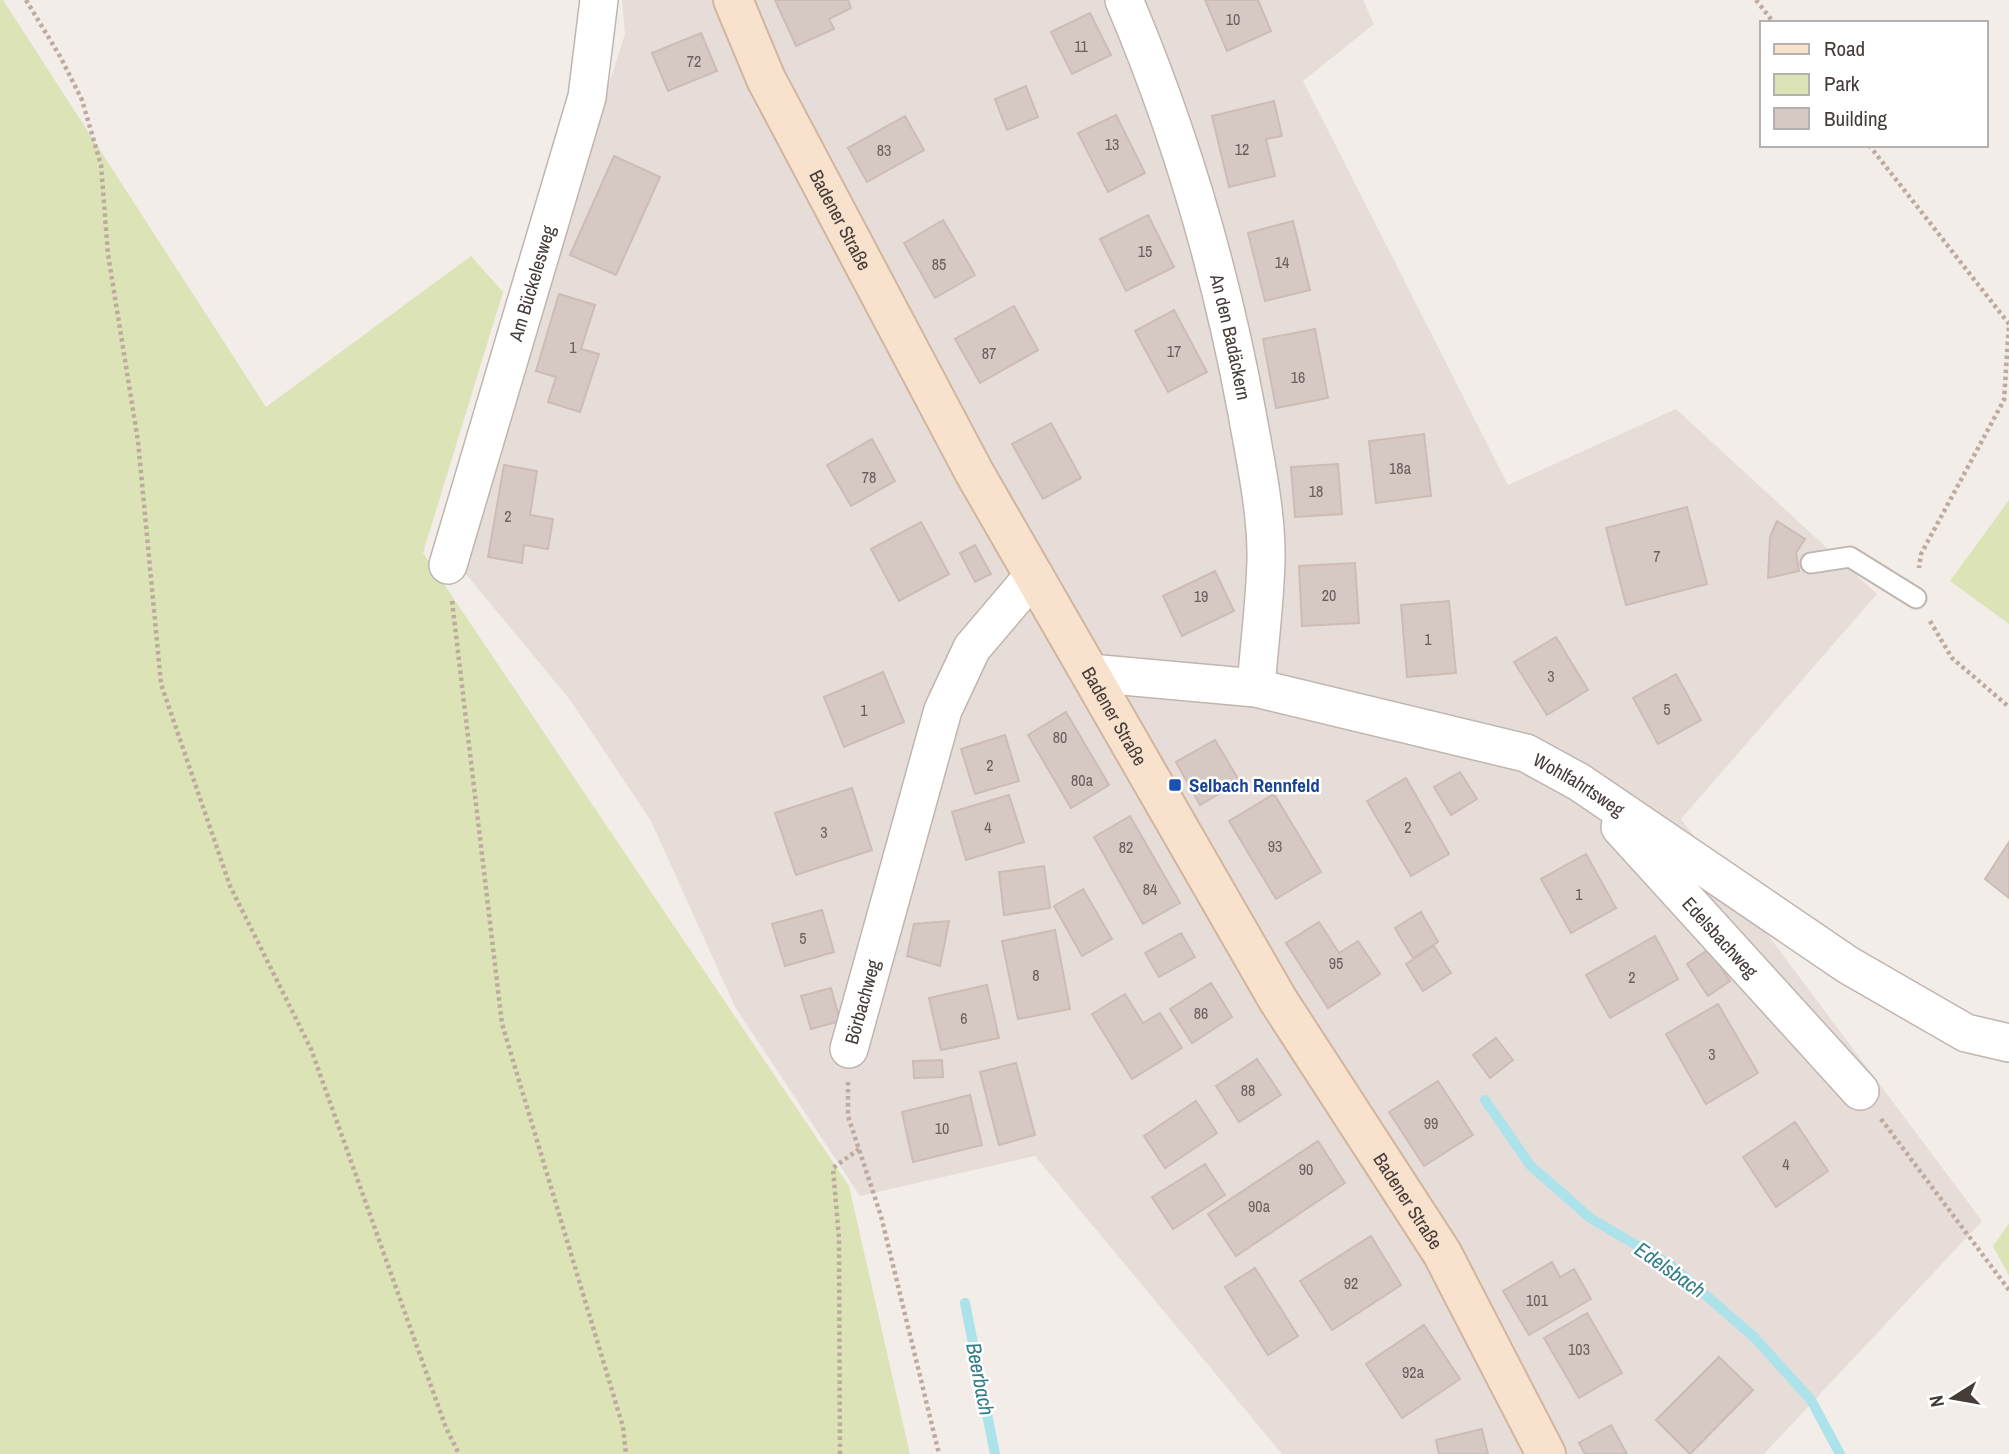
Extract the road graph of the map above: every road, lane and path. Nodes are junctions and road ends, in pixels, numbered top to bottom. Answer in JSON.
{"nodes":[{"id":1,"x":26,"y":0,"type":"edge"},
{"id":2,"x":599,"y":0,"type":"edge"},
{"id":3,"x":733,"y":0,"type":"edge"},
{"id":4,"x":1124,"y":0,"type":"edge"},
{"id":5,"x":1756,"y":0,"type":"edge"},
{"id":6,"x":1772,"y":21,"type":"edge"},
{"id":7,"x":1871,"y":147,"type":"edge"},
{"id":8,"x":2009,"y":324,"type":"edge"},
{"id":9,"x":1811,"y":564,"type":"dead end"},
{"id":10,"x":448,"y":565,"type":"joint"},
{"id":11,"x":1034,"y":575,"type":"junction"},
{"id":12,"x":1916,"y":598,"type":"junction"},
{"id":13,"x":1090,"y":673,"type":"junction"},
{"id":14,"x":1256,"y":688,"type":"junction"},
{"id":15,"x":2009,"y":707,"type":"edge"},
{"id":16,"x":1579,"y":782,"type":"junction"},
{"id":17,"x":2009,"y":1043,"type":"edge"},
{"id":18,"x":849,"y":1049,"type":"joint"},
{"id":19,"x":1860,"y":1091,"type":"joint"},
{"id":20,"x":859,"y":1149,"type":"junction"},
{"id":21,"x":2009,"y":1290,"type":"edge"},
{"id":22,"x":459,"y":1454,"type":"edge"},
{"id":23,"x":626,"y":1454,"type":"edge"},
{"id":24,"x":840,"y":1454,"type":"edge"},
{"id":25,"x":939,"y":1454,"type":"edge"},
{"id":26,"x":1546,"y":1454,"type":"edge"}],
"edges":[{"from":1,"to":22,"type":"path"},
{"from":2,"to":10,"type":"street","name":"Am Bückelesweg"},
{"from":3,"to":11,"type":"main road","name":"Badener Straße"},
{"from":4,"to":14,"type":"street","name":"An den Badäckern"},
{"from":5,"to":6,"type":"path"},
{"from":7,"to":8,"type":"path"},
{"from":8,"to":12,"type":"path"},
{"from":9,"to":12,"type":"lane"},
{"from":10,"to":23,"type":"path"},
{"from":11,"to":13,"type":"main road","name":"Badener Straße"},
{"from":11,"to":18,"type":"street","name":"Börbachweg"},
{"from":12,"to":15,"type":"path"},
{"from":13,"to":14,"type":"street","name":"Wohlfahrtsweg"},
{"from":13,"to":26,"type":"main road","name":"Badener Straße"},
{"from":14,"to":16,"type":"street","name":"Wohlfahrtsweg"},
{"from":16,"to":17,"type":"street","name":"Wohlfahrtsweg"},
{"from":16,"to":19,"type":"street","name":"Edelsbachweg"},
{"from":18,"to":20,"type":"path","name":"Börbachweg"},
{"from":19,"to":21,"type":"path"},
{"from":20,"to":24,"type":"path"},
{"from":20,"to":25,"type":"path","name":"Börbachweg"}]}
